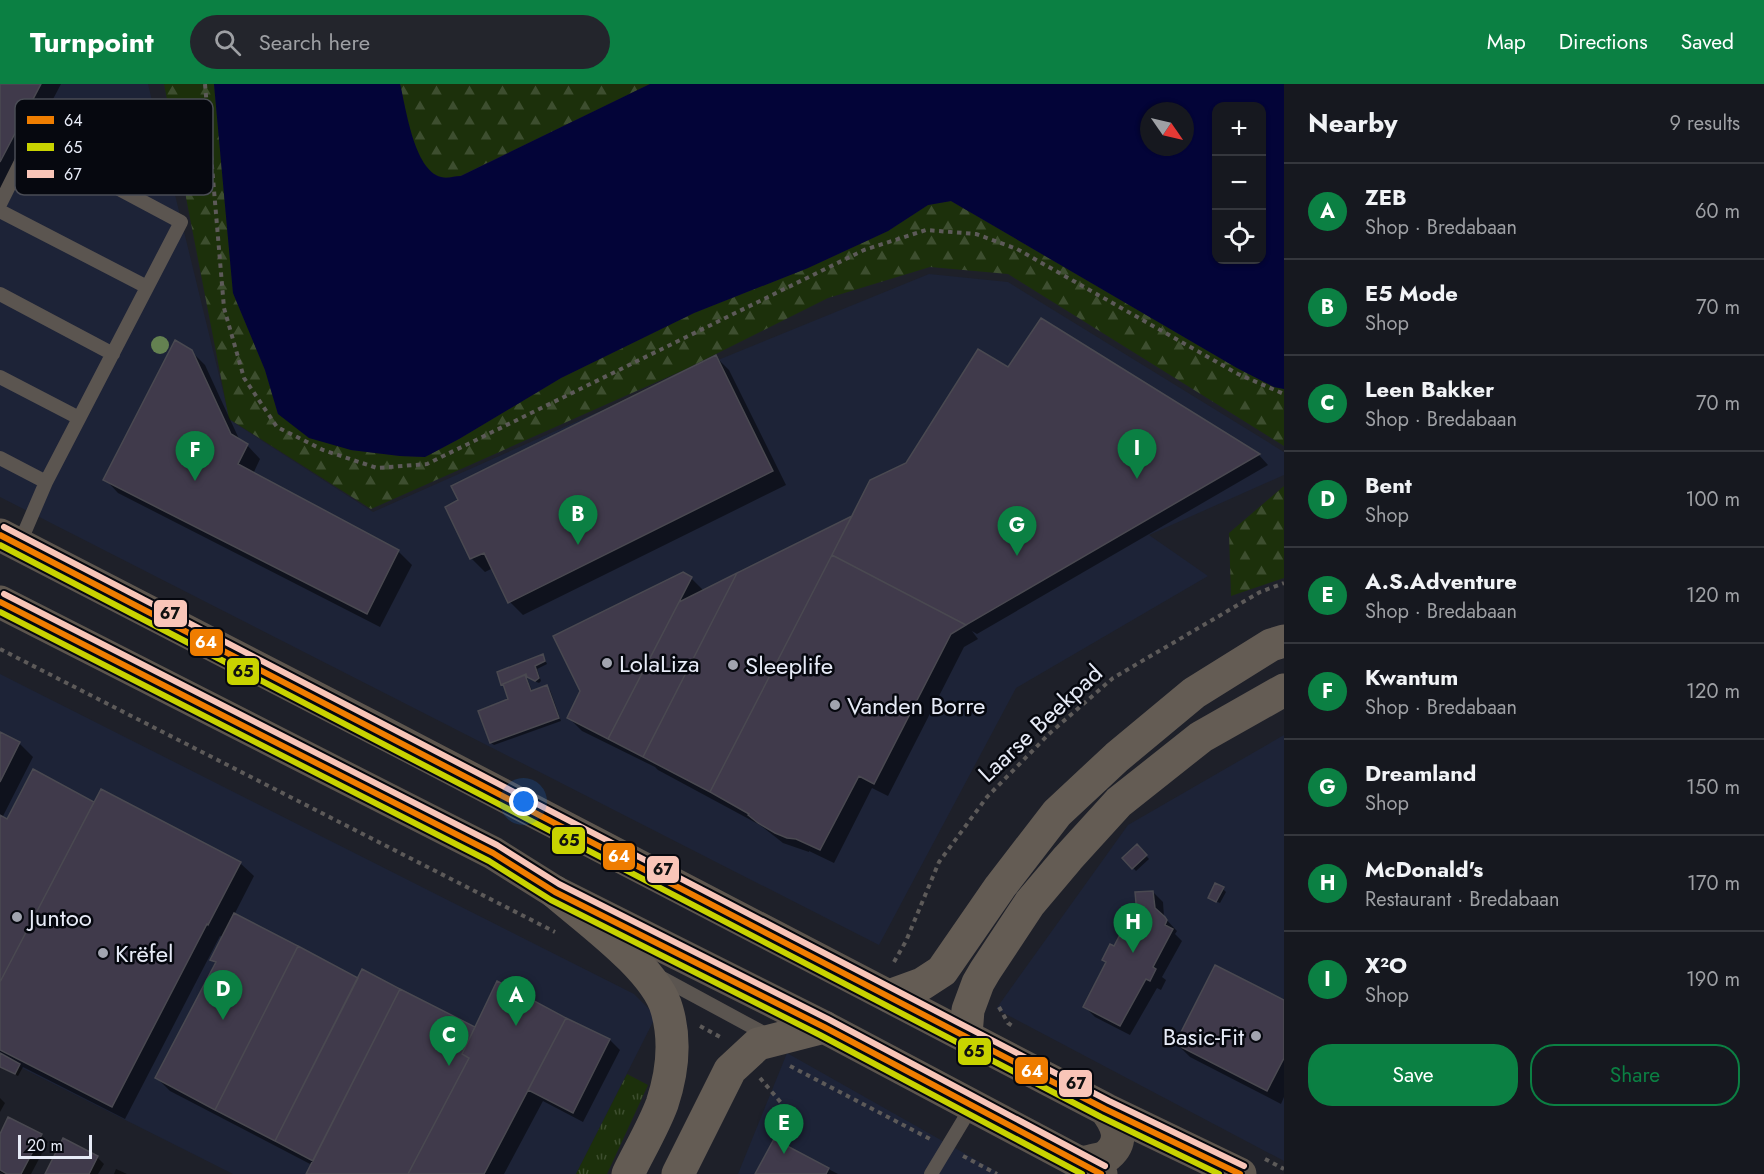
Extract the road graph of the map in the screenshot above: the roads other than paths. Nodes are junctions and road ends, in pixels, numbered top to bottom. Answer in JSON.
{"nodes":[{"id":1,"x":15,"y":174,"type":"edge"},
{"id":2,"x":130,"y":195,"type":"edge"},
{"id":3,"x":0,"y":204,"type":"edge"},
{"id":4,"x":0,"y":211,"type":"edge"},
{"id":5,"x":147,"y":287,"type":"junction"},
{"id":6,"x":0,"y":294,"type":"edge"},
{"id":7,"x":113,"y":354,"type":"junction"},
{"id":8,"x":0,"y":377,"type":"edge"},
{"id":9,"x":79,"y":418,"type":"junction"},
{"id":10,"x":0,"y":458,"type":"edge"},
{"id":11,"x":46,"y":482,"type":"junction"},
{"id":12,"x":9,"y":540,"type":"edge"},
{"id":13,"x":0,"y":602,"type":"edge"},
{"id":14,"x":1284,"y":641,"type":"edge"},
{"id":15,"x":1284,"y":690,"type":"edge"},
{"id":16,"x":555,"y":892,"type":"junction"},
{"id":17,"x":637,"y":963,"type":"junction"},
{"id":18,"x":889,"y":996,"type":"junction"},
{"id":19,"x":824,"y":1027,"type":"junction"},
{"id":20,"x":966,"y":1035,"type":"junction"},
{"id":21,"x":760,"y":1055,"type":"junction"},
{"id":22,"x":972,"y":1106,"type":"junction"},
{"id":23,"x":1105,"y":1109,"type":"junction"},
{"id":24,"x":1251,"y":1166,"type":"edge"},
{"id":25,"x":1091,"y":1169,"type":"edge"},
{"id":26,"x":628,"y":1174,"type":"edge"},
{"id":27,"x":678,"y":1174,"type":"edge"},
{"id":28,"x":931,"y":1174,"type":"edge"}],
"edges":[{"from":1,"to":3,"type":"lane"},
{"from":2,"to":5,"type":"lane"},
{"from":4,"to":5,"type":"lane"},
{"from":5,"to":7,"type":"lane"},
{"from":6,"to":7,"type":"lane"},
{"from":7,"to":9,"type":"lane"},
{"from":8,"to":9,"type":"lane"},
{"from":9,"to":11,"type":"lane"},
{"from":10,"to":11,"type":"lane"},
{"from":11,"to":12,"type":"lane"},
{"from":12,"to":18,"type":"main road"},
{"from":13,"to":16,"type":"main road"},
{"from":14,"to":18,"type":"highway"},
{"from":15,"to":20,"type":"highway"},
{"from":16,"to":17,"type":"highway"},
{"from":16,"to":19,"type":"main road"},
{"from":17,"to":21,"type":"lane"},
{"from":17,"to":26,"type":"highway"},
{"from":18,"to":20,"type":"main road"},
{"from":19,"to":21,"type":"highway"},
{"from":19,"to":22,"type":"main road"},
{"from":20,"to":23,"type":"main road"},
{"from":21,"to":27,"type":"highway"},
{"from":22,"to":25,"type":"main road"},
{"from":22,"to":28,"type":"lane"},
{"from":23,"to":24,"type":"main road"},
{"from":23,"to":25,"type":"main road"}]}
